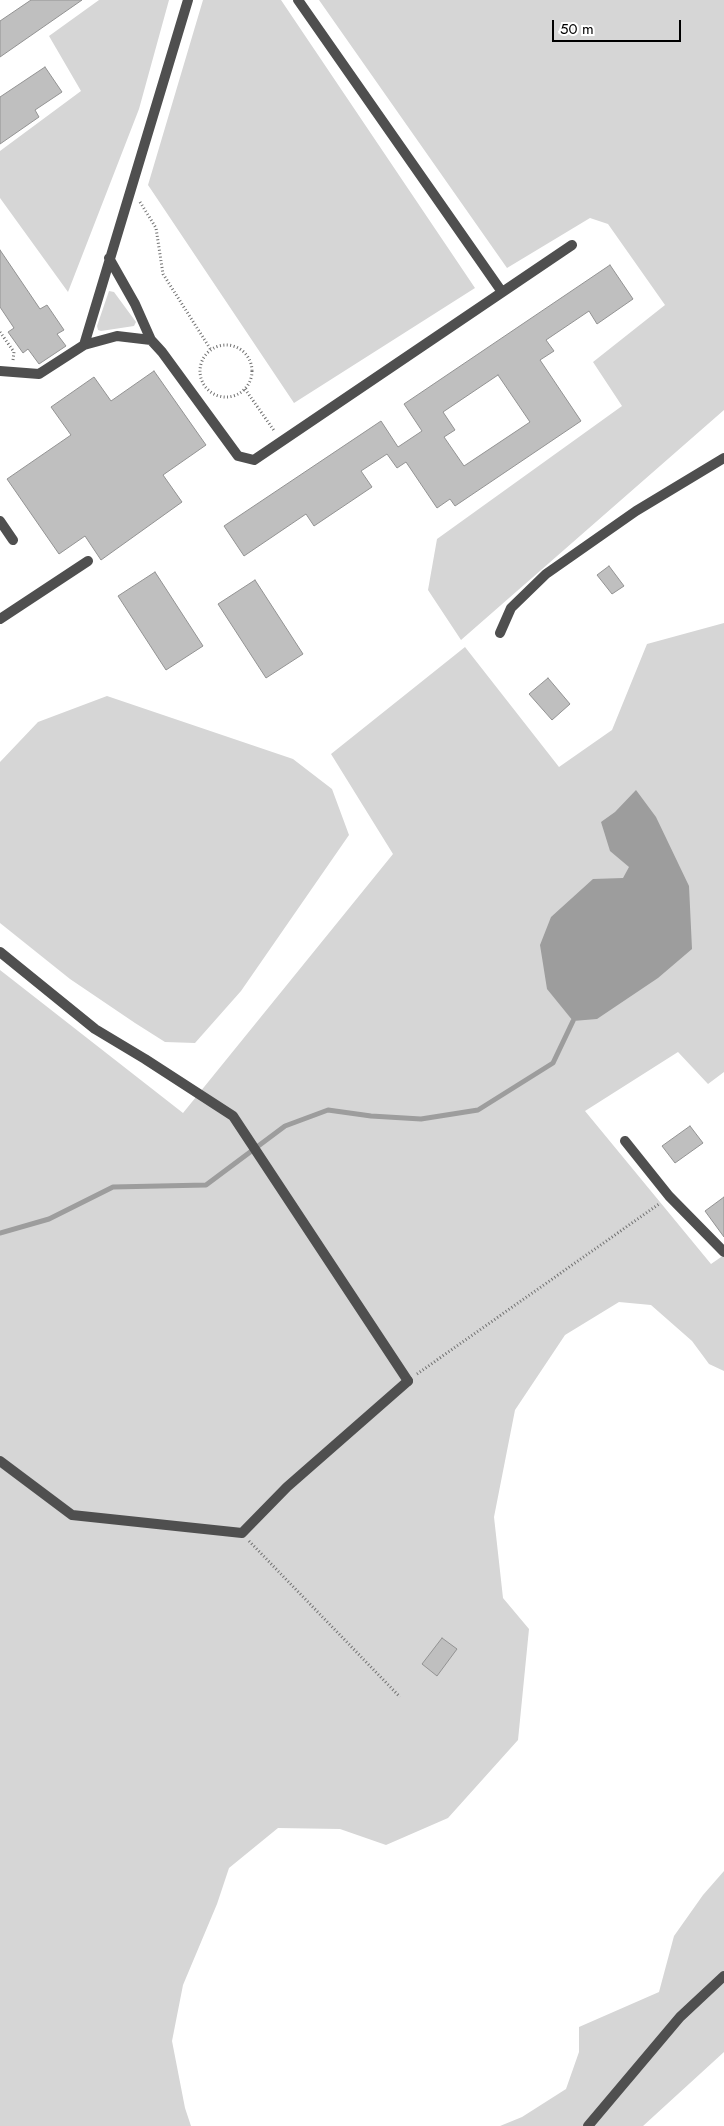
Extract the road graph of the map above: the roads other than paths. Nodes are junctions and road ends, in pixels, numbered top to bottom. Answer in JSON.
{"nodes":[{"id":1,"x":188,"y":0,"type":"edge"},
{"id":2,"x":298,"y":0,"type":"edge"},
{"id":3,"x":572,"y":245,"type":"dead end"},
{"id":4,"x":109,"y":258,"type":"junction"},
{"id":5,"x":502,"y":292,"type":"junction"},
{"id":6,"x":151,"y":340,"type":"junction"},
{"id":7,"x":84,"y":345,"type":"junction"},
{"id":8,"x":0,"y":371,"type":"edge"},
{"id":9,"x":724,"y":458,"type":"edge"},
{"id":10,"x":0,"y":521,"type":"edge"},
{"id":11,"x":13,"y":540,"type":"dead end"},
{"id":12,"x":88,"y":561,"type":"dead end"},
{"id":13,"x":0,"y":619,"type":"edge"},
{"id":14,"x":500,"y":633,"type":"dead end"},
{"id":15,"x":0,"y":952,"type":"edge"},
{"id":16,"x":625,"y":1141,"type":"dead end"},
{"id":17,"x":723,"y":1250,"type":"edge"},
{"id":18,"x":0,"y":1461,"type":"edge"},
{"id":19,"x":724,"y":1976,"type":"edge"},
{"id":20,"x":588,"y":2126,"type":"edge"}],
"edges":[{"from":1,"to":4,"type":"street"},
{"from":2,"to":5,"type":"street"},
{"from":3,"to":5,"type":"street"},
{"from":4,"to":6,"type":"street"},
{"from":4,"to":7,"type":"street"},
{"from":5,"to":6,"type":"street"},
{"from":6,"to":7,"type":"street"},
{"from":7,"to":8,"type":"street"},
{"from":9,"to":14,"type":"street"},
{"from":10,"to":11,"type":"street"},
{"from":12,"to":13,"type":"street"},
{"from":15,"to":18,"type":"street"},
{"from":16,"to":17,"type":"street"},
{"from":19,"to":20,"type":"street"}]}
